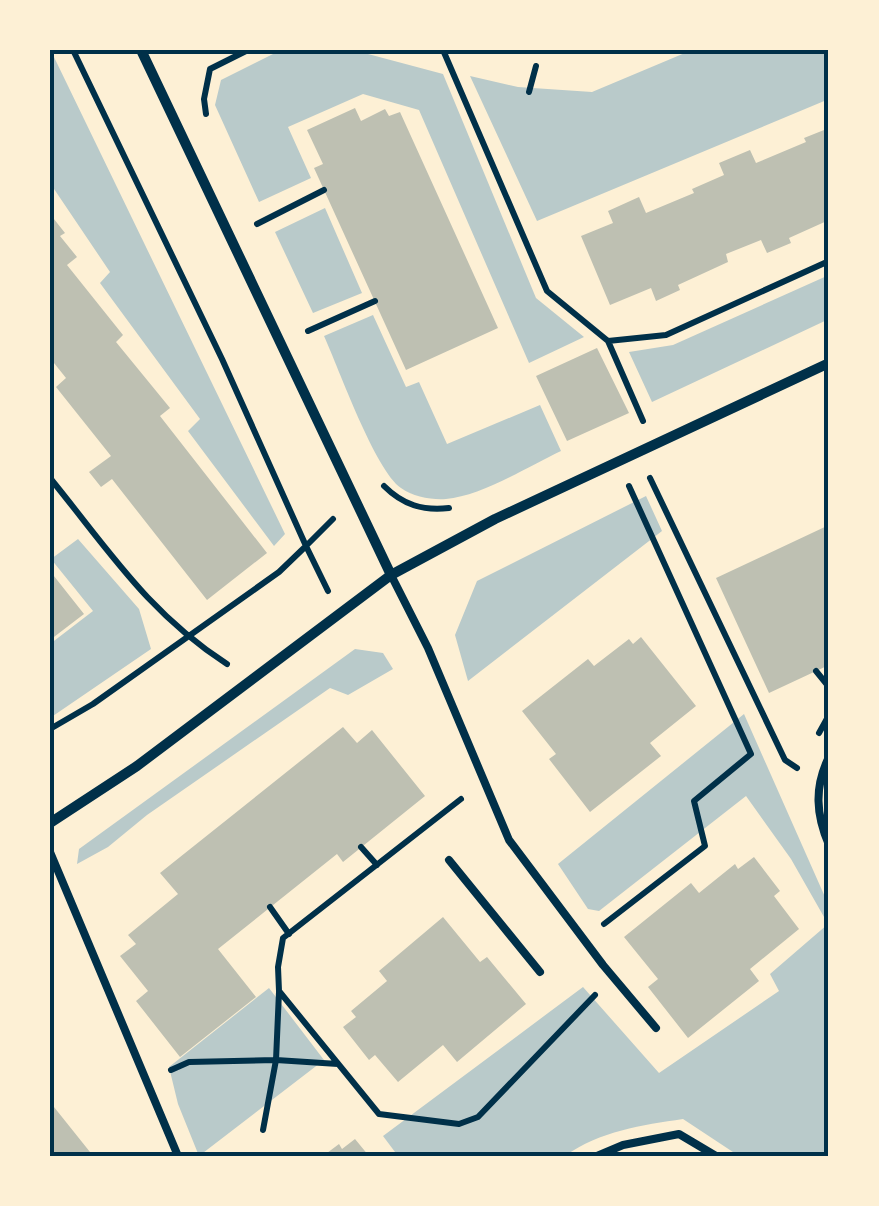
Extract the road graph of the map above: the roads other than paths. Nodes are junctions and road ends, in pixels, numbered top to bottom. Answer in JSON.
{"nodes":[{"id":1,"x":141,"y":50,"type":"edge"},
{"id":2,"x":829,"y":363,"type":"edge"},
{"id":3,"x":390,"y":575,"type":"junction"},
{"id":4,"x":829,"y":757,"type":"edge"},
{"id":5,"x":50,"y":823,"type":"edge"},
{"id":6,"x":829,"y":846,"type":"edge"},
{"id":7,"x":50,"y":852,"type":"edge"},
{"id":8,"x":448,"y":860,"type":"dead end"},
{"id":9,"x":540,"y":972,"type":"dead end"},
{"id":10,"x":656,"y":1028,"type":"dead end"},
{"id":11,"x":178,"y":1156,"type":"edge"},
{"id":12,"x":597,"y":1156,"type":"edge"},
{"id":13,"x":716,"y":1156,"type":"edge"}],
"edges":[{"from":1,"to":3,"type":"street"},
{"from":2,"to":3,"type":"street"},
{"from":3,"to":5,"type":"street"},
{"from":3,"to":10,"type":"lane"},
{"from":4,"to":6,"type":"lane"},
{"from":7,"to":11,"type":"lane"},
{"from":8,"to":9,"type":"lane"},
{"from":12,"to":13,"type":"lane"}]}
